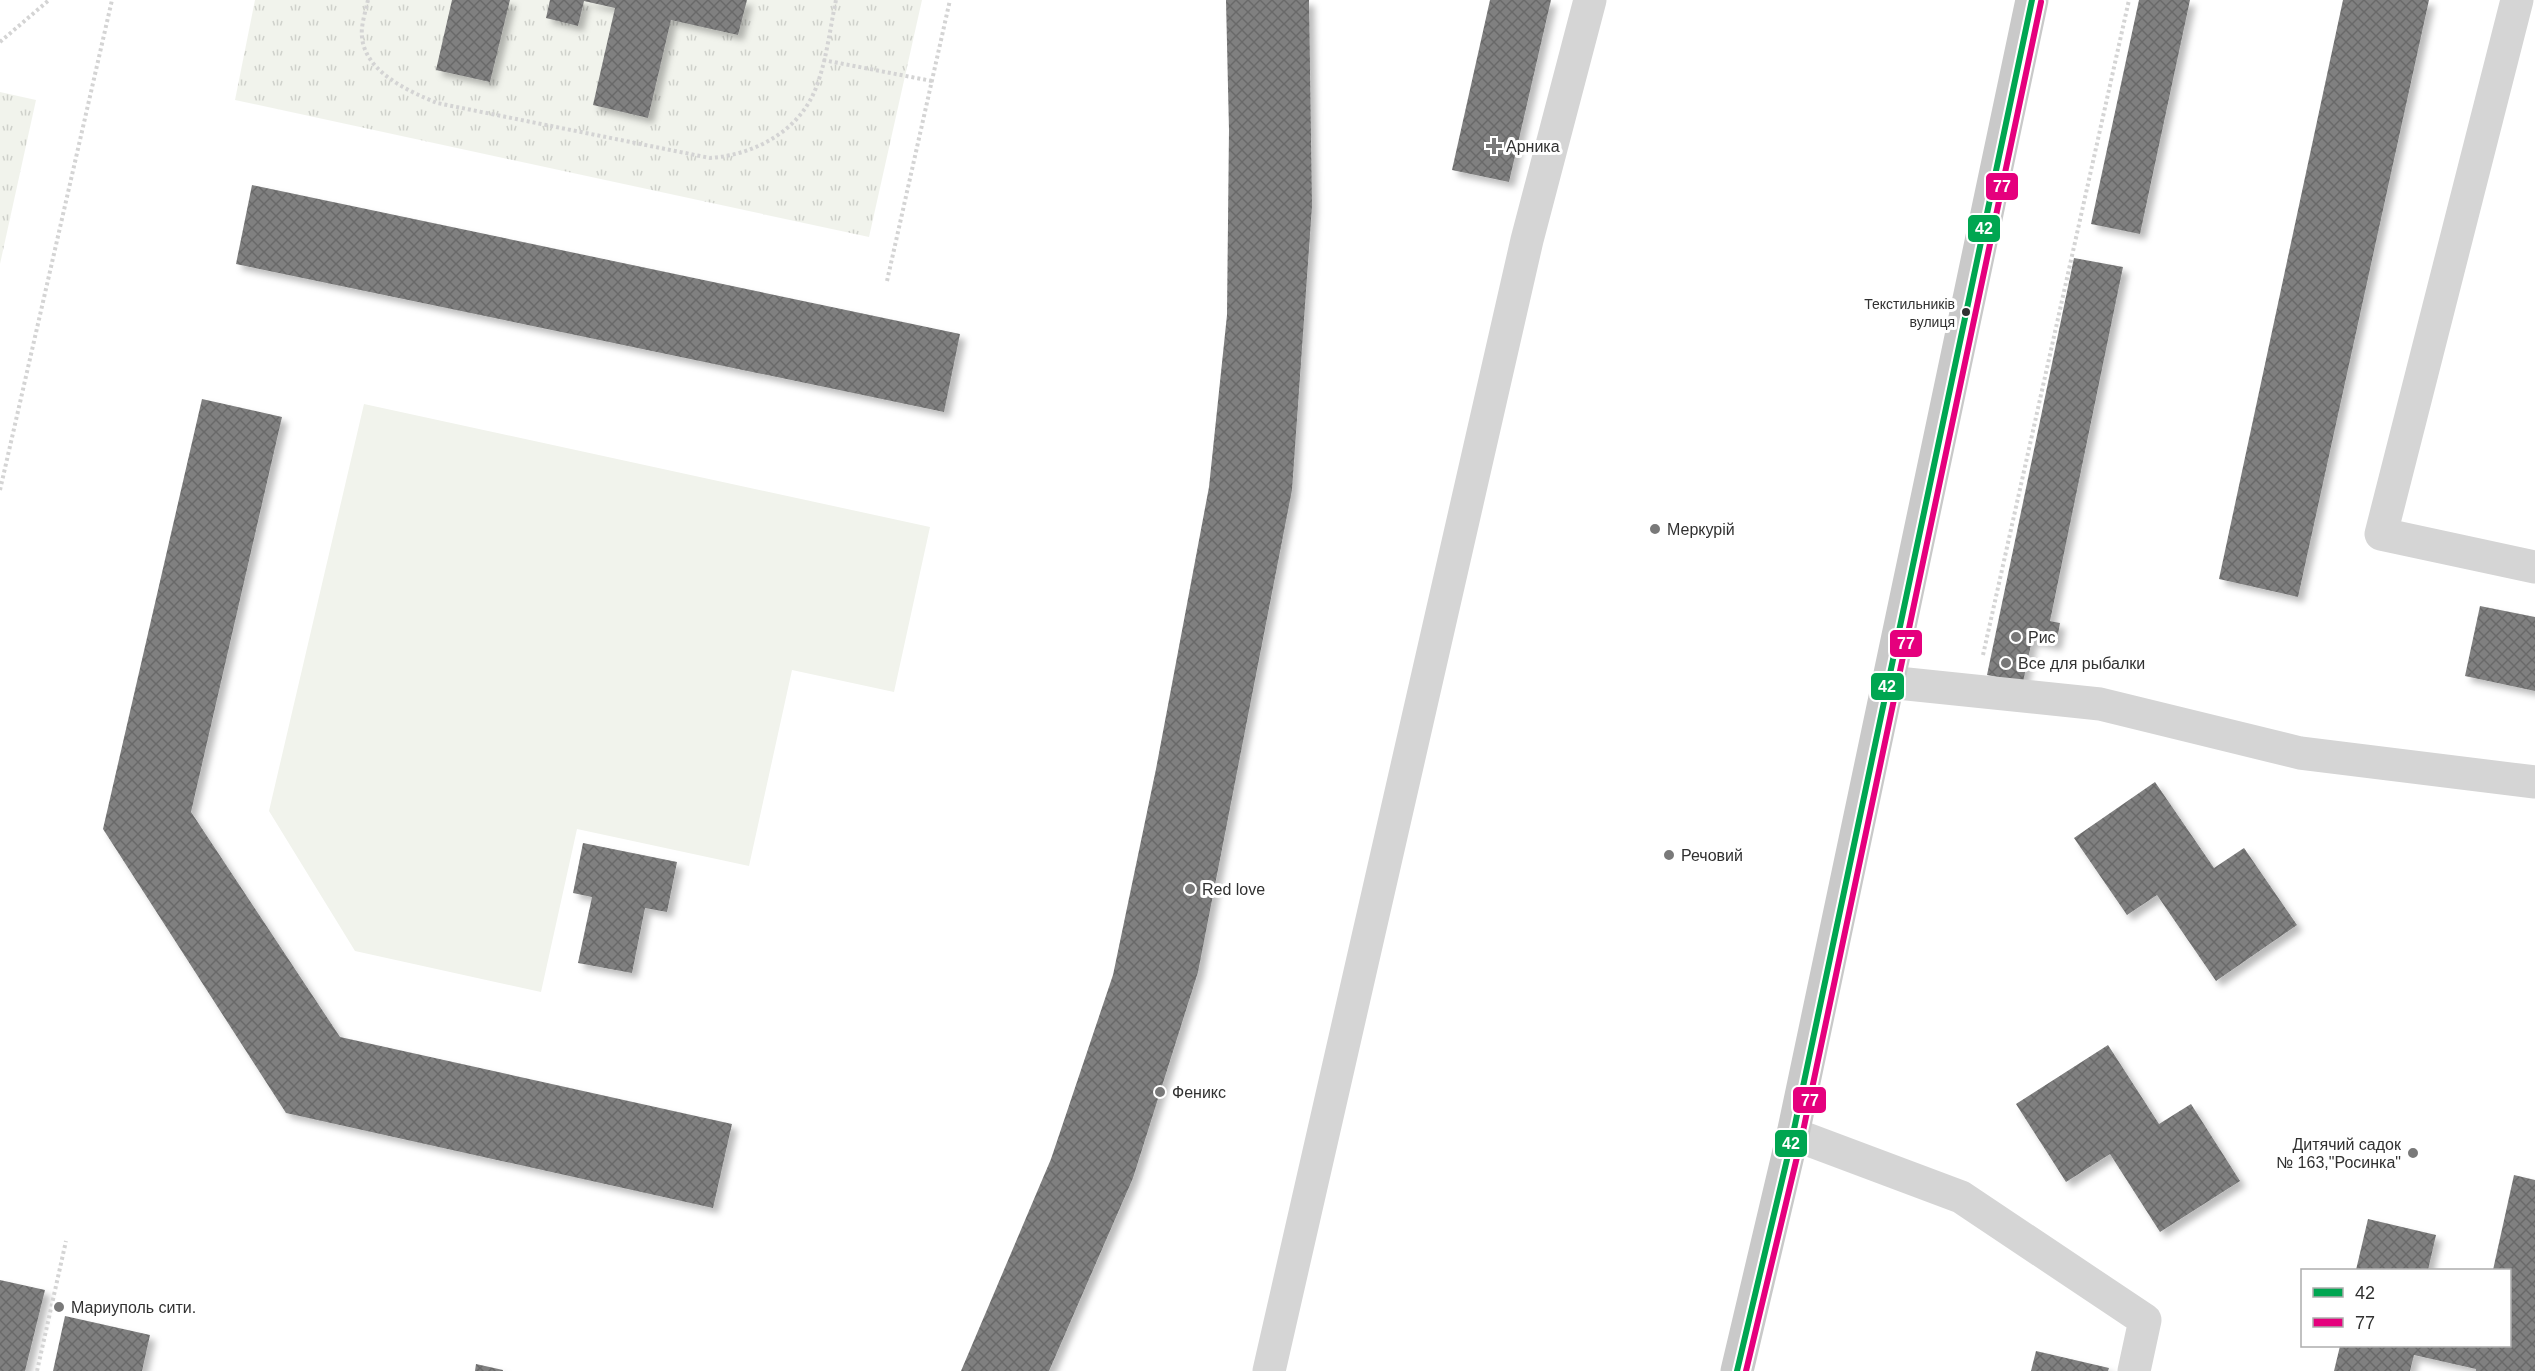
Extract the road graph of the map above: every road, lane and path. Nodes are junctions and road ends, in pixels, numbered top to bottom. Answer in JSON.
{"nodes":[{"id":1,"x":49,"y":0,"type":"edge"},
{"id":2,"x":112,"y":0,"type":"edge"},
{"id":3,"x":368,"y":0,"type":"edge"},
{"id":4,"x":836,"y":0,"type":"edge"},
{"id":5,"x":950,"y":0,"type":"edge"},
{"id":6,"x":1590,"y":0,"type":"edge"},
{"id":7,"x":2032,"y":0,"type":"edge"},
{"id":8,"x":2129,"y":0,"type":"edge"},
{"id":9,"x":2517,"y":0,"type":"edge"},
{"id":10,"x":0,"y":42,"type":"edge"},
{"id":11,"x":823,"y":60,"type":"junction"},
{"id":12,"x":932,"y":81,"type":"junction"},
{"id":13,"x":887,"y":281,"type":"dead end"},
{"id":14,"x":0,"y":490,"type":"edge"},
{"id":15,"x":2535,"y":567,"type":"edge"},
{"id":16,"x":1982,"y":660,"type":"dead end"},
{"id":17,"x":1888,"y":682,"type":"junction"},
{"id":18,"x":2535,"y":782,"type":"edge"},
{"id":19,"x":1793,"y":1134,"type":"junction"},
{"id":20,"x":66,"y":1241,"type":"dead end"},
{"id":21,"x":37,"y":1371,"type":"edge"},
{"id":22,"x":1269,"y":1371,"type":"edge"},
{"id":23,"x":1737,"y":1371,"type":"edge"},
{"id":24,"x":2134,"y":1371,"type":"edge"}],
"edges":[{"from":1,"to":10,"type":"path"},
{"from":2,"to":14,"type":"path"},
{"from":3,"to":11,"type":"path"},
{"from":4,"to":11,"type":"path"},
{"from":5,"to":12,"type":"path"},
{"from":6,"to":22,"type":"lane"},
{"from":7,"to":17,"type":"main road"},
{"from":8,"to":16,"type":"path"},
{"from":9,"to":15,"type":"lane"},
{"from":11,"to":12,"type":"path"},
{"from":12,"to":13,"type":"path"},
{"from":17,"to":18,"type":"lane"},
{"from":17,"to":19,"type":"main road"},
{"from":19,"to":23,"type":"main road"},
{"from":19,"to":24,"type":"lane"},
{"from":20,"to":21,"type":"path"}]}
